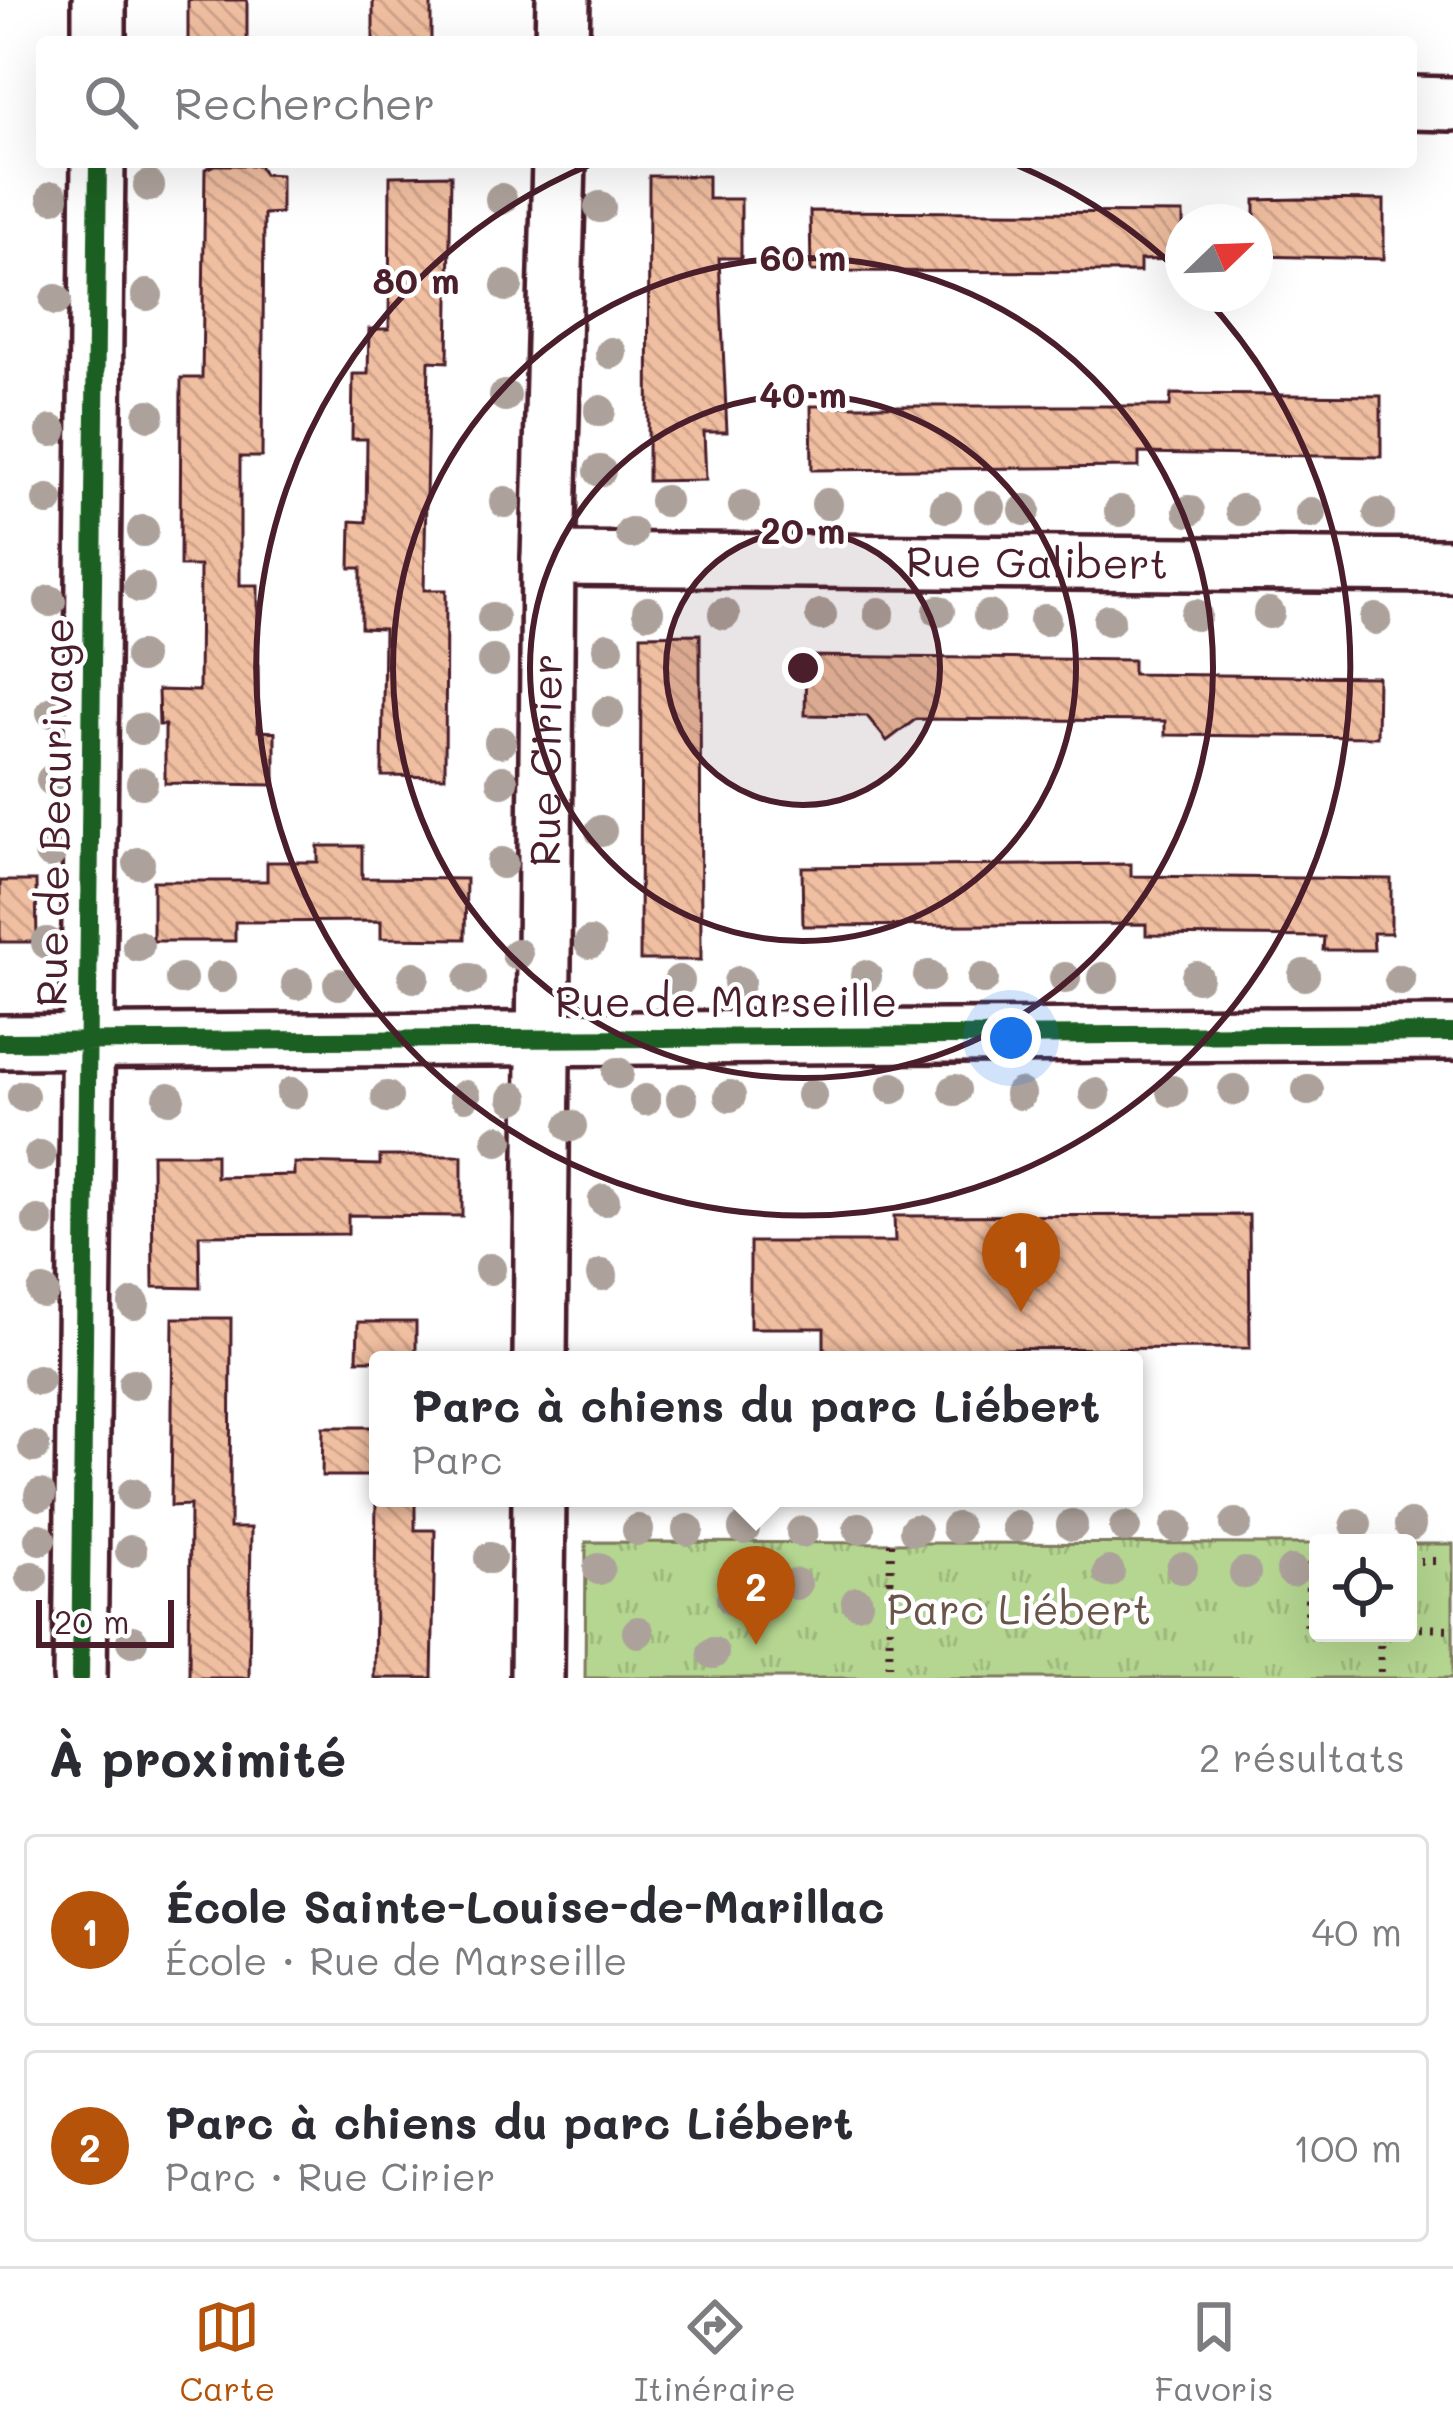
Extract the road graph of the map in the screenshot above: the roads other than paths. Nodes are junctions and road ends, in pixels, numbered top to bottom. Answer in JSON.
{"nodes":[{"id":1,"x":99,"y":0,"type":"edge"},
{"id":2,"x":563,"y":0,"type":"edge"},
{"id":3,"x":99,"y":36,"type":"edge"},
{"id":4,"x":562,"y":36,"type":"edge"},
{"id":5,"x":1417,"y":103,"type":"edge"},
{"id":6,"x":1453,"y":104,"type":"edge"},
{"id":7,"x":98,"y":168,"type":"edge"},
{"id":8,"x":559,"y":168,"type":"edge"},
{"id":9,"x":548,"y":559,"type":"junction"},
{"id":10,"x":1453,"y":566,"type":"edge"},
{"id":11,"x":1453,"y":1033,"type":"edge"},
{"id":12,"x":543,"y":1039,"type":"junction"},
{"id":13,"x":0,"y":1042,"type":"edge"},
{"id":14,"x":88,"y":1042,"type":"junction"},
{"id":15,"x":540,"y":1351,"type":"edge"},
{"id":16,"x":539,"y":1507,"type":"edge"},
{"id":17,"x":80,"y":1678,"type":"edge"},
{"id":18,"x":537,"y":1678,"type":"edge"}],
"edges":[{"from":1,"to":3,"type":"street"},
{"from":2,"to":4,"type":"street"},
{"from":5,"to":6,"type":"street"},
{"from":7,"to":14,"type":"street","name":"Rue de Beaurivage"},
{"from":8,"to":9,"type":"street","name":"Rue Cirier"},
{"from":9,"to":10,"type":"street","name":"Rue Galibert"},
{"from":9,"to":12,"type":"street","name":"Rue Cirier"},
{"from":11,"to":12,"type":"street","name":"Rue de Marseille"},
{"from":12,"to":14,"type":"street","name":"Rue de Marseille"},
{"from":12,"to":15,"type":"street","name":"Rue Cirier"},
{"from":13,"to":14,"type":"street","name":"Rue de Marseille"},
{"from":14,"to":17,"type":"street","name":"Rue de Beaurivage"},
{"from":16,"to":18,"type":"street"}]}
